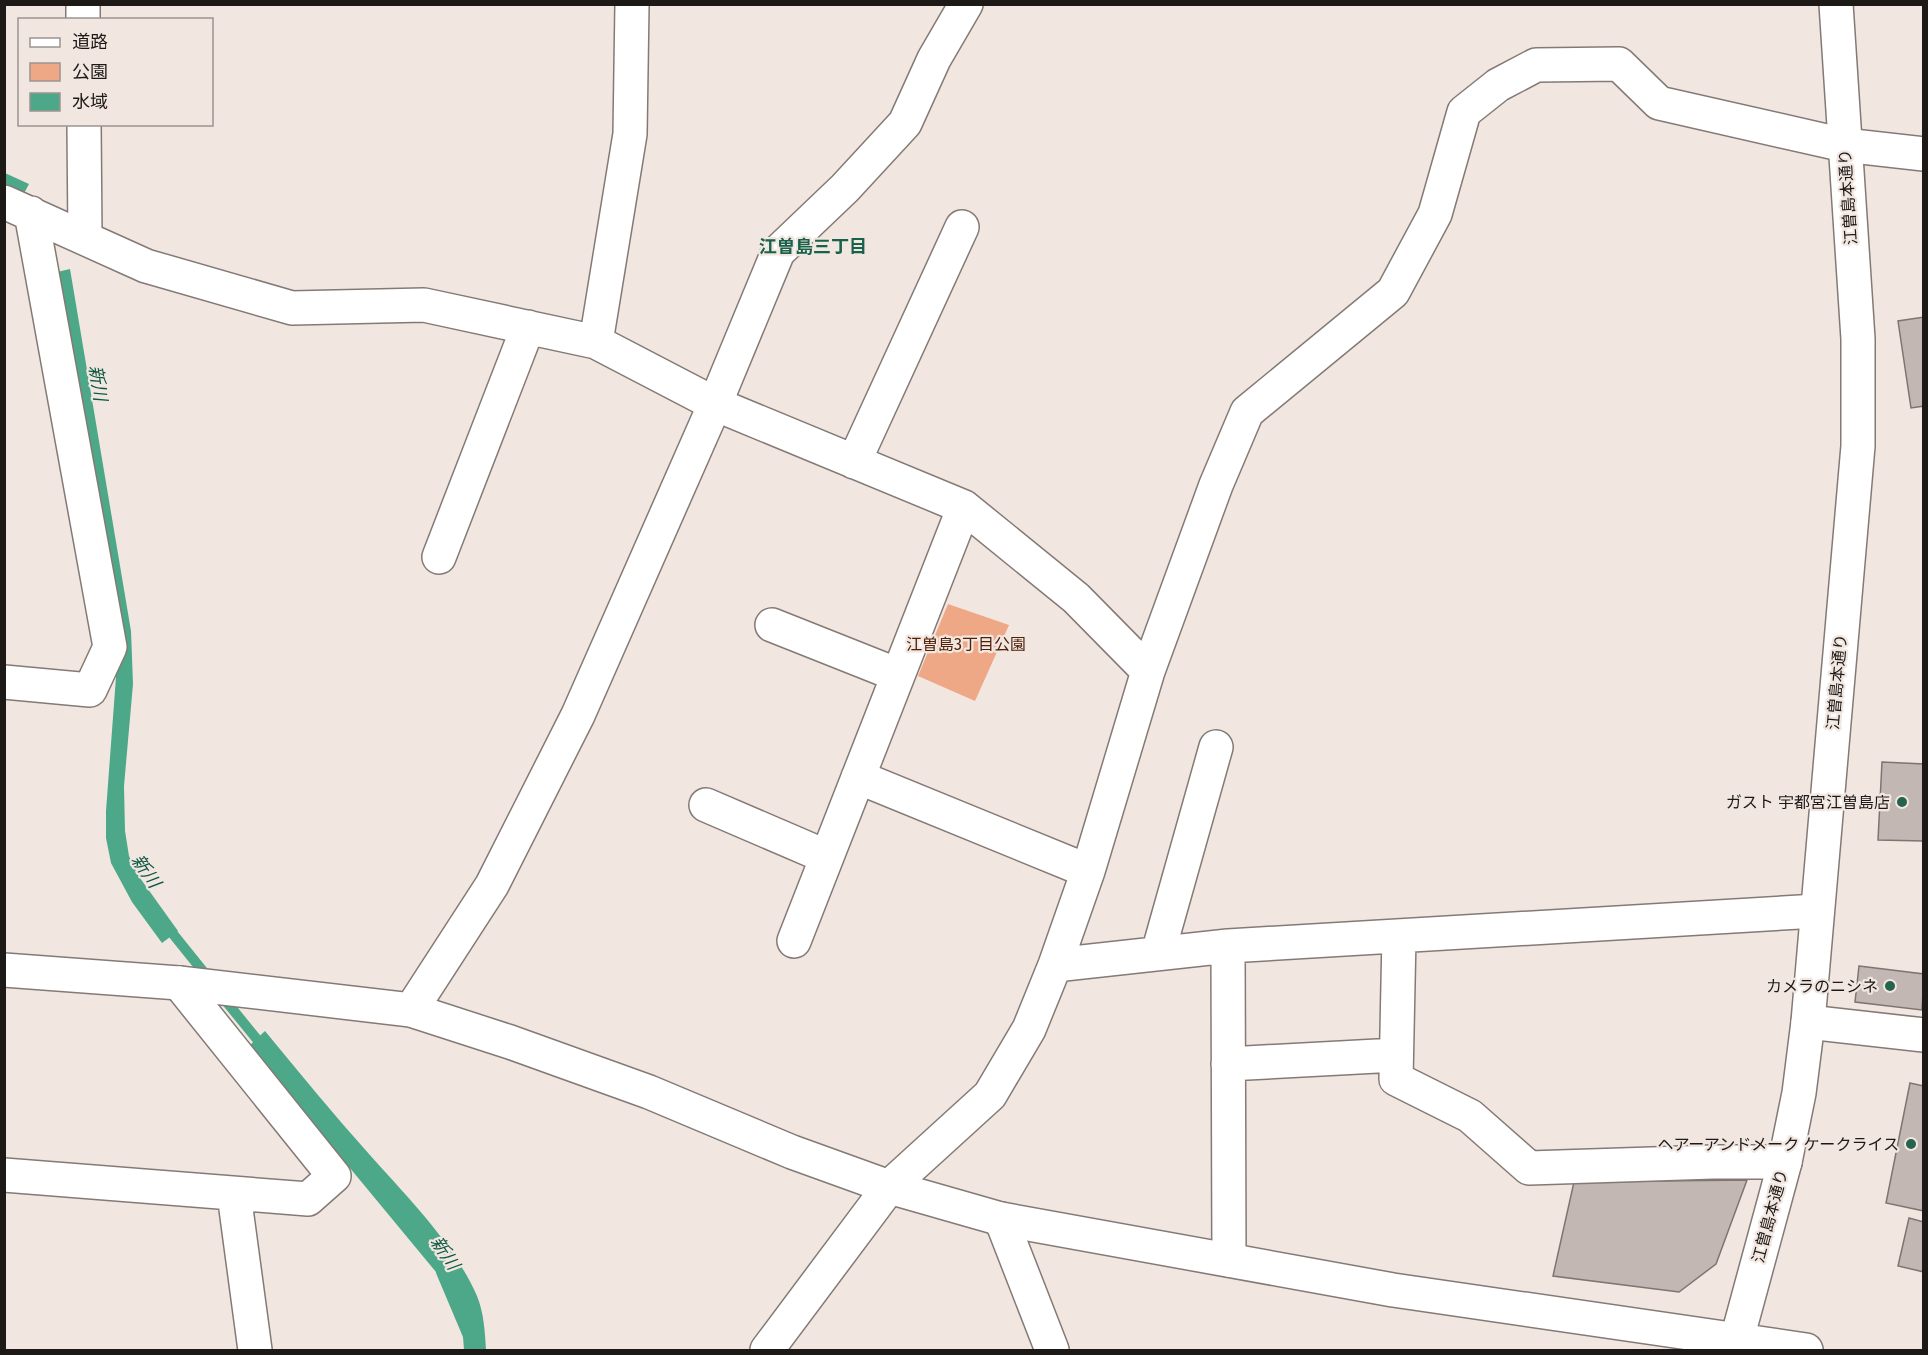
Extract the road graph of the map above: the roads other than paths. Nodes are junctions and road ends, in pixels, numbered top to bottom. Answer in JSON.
{"nodes":[{"id":1,"x":632,"y":4,"type":"edge"},
{"id":2,"x":966,"y":4,"type":"edge"},
{"id":3,"x":1836,"y":4,"type":"edge"},
{"id":4,"x":84,"y":126,"type":"edge"},
{"id":5,"x":1844,"y":146,"type":"junction"},
{"id":6,"x":1923,"y":154,"type":"edge"},
{"id":7,"x":18,"y":208,"type":"edge"},
{"id":8,"x":962,"y":227,"type":"dead end"},
{"id":9,"x":85,"y":238,"type":"junction"},
{"id":10,"x":528,"y":327,"type":"junction"},
{"id":11,"x":596,"y":342,"type":"junction"},
{"id":12,"x":715,"y":404,"type":"junction"},
{"id":13,"x":854,"y":462,"type":"junction"},
{"id":14,"x":963,"y":507,"type":"junction"},
{"id":15,"x":439,"y":557,"type":"dead end"},
{"id":16,"x":772,"y":625,"type":"dead end"},
{"id":17,"x":1148,"y":671,"type":"junction"},
{"id":18,"x":898,"y":675,"type":"junction"},
{"id":19,"x":4,"y":682,"type":"edge"},
{"id":20,"x":1216,"y":747,"type":"dead end"},
{"id":21,"x":858,"y":777,"type":"junction"},
{"id":22,"x":706,"y":805,"type":"dead end"},
{"id":23,"x":827,"y":857,"type":"junction"},
{"id":24,"x":1088,"y":871,"type":"junction"},
{"id":25,"x":1817,"y":911,"type":"junction"},
{"id":26,"x":1399,"y":936,"type":"junction"},
{"id":27,"x":794,"y":941,"type":"dead end"},
{"id":28,"x":1228,"y":946,"type":"junction"},
{"id":29,"x":1158,"y":953,"type":"junction"},
{"id":30,"x":1055,"y":965,"type":"junction"},
{"id":31,"x":4,"y":970,"type":"edge"},
{"id":32,"x":180,"y":983,"type":"junction"},
{"id":33,"x":411,"y":1010,"type":"junction"},
{"id":34,"x":1809,"y":1022,"type":"junction"},
{"id":35,"x":1923,"y":1035,"type":"edge"},
{"id":36,"x":1396,"y":1055,"type":"junction"},
{"id":37,"x":1228,"y":1064,"type":"junction"},
{"id":38,"x":1785,"y":1162,"type":"junction"},
{"id":39,"x":4,"y":1175,"type":"edge"},
{"id":40,"x":889,"y":1187,"type":"junction"},
{"id":41,"x":234,"y":1194,"type":"junction"},
{"id":42,"x":1001,"y":1219,"type":"junction"},
{"id":43,"x":1228,"y":1260,"type":"junction"},
{"id":44,"x":1736,"y":1345,"type":"edge"},
{"id":45,"x":255,"y":1350,"type":"edge"},
{"id":46,"x":767,"y":1350,"type":"edge"},
{"id":47,"x":1052,"y":1350,"type":"edge"},
{"id":48,"x":1806,"y":1350,"type":"edge"}],
"edges":[{"from":1,"to":11,"type":"street"},
{"from":2,"to":12,"type":"street"},
{"from":3,"to":5,"type":"street","name":"江曽島本通り"},
{"from":4,"to":9,"type":"street"},
{"from":5,"to":6,"type":"street"},
{"from":5,"to":17,"type":"street"},
{"from":5,"to":25,"type":"street","name":"江曽島本通り"},
{"from":7,"to":9,"type":"street"},
{"from":7,"to":19,"type":"street"},
{"from":8,"to":13,"type":"street"},
{"from":9,"to":10,"type":"street"},
{"from":10,"to":11,"type":"street"},
{"from":10,"to":15,"type":"street"},
{"from":11,"to":12,"type":"street"},
{"from":12,"to":13,"type":"street"},
{"from":12,"to":33,"type":"street"},
{"from":13,"to":14,"type":"street"},
{"from":14,"to":17,"type":"street"},
{"from":14,"to":18,"type":"street"},
{"from":16,"to":18,"type":"street"},
{"from":17,"to":24,"type":"street"},
{"from":18,"to":21,"type":"street"},
{"from":20,"to":29,"type":"street"},
{"from":21,"to":23,"type":"street"},
{"from":21,"to":24,"type":"street"},
{"from":22,"to":23,"type":"street"},
{"from":23,"to":27,"type":"street"},
{"from":24,"to":30,"type":"street"},
{"from":25,"to":26,"type":"street"},
{"from":25,"to":34,"type":"street","name":"江曽島本通り"},
{"from":26,"to":28,"type":"street"},
{"from":26,"to":36,"type":"street"},
{"from":28,"to":29,"type":"street"},
{"from":28,"to":37,"type":"street"},
{"from":29,"to":30,"type":"street"},
{"from":30,"to":40,"type":"street"},
{"from":31,"to":32,"type":"street"},
{"from":32,"to":33,"type":"street"},
{"from":32,"to":41,"type":"street"},
{"from":33,"to":40,"type":"street"},
{"from":34,"to":35,"type":"street"},
{"from":34,"to":38,"type":"street","name":"江曽島本通り"},
{"from":36,"to":37,"type":"street"},
{"from":36,"to":38,"type":"street"},
{"from":37,"to":43,"type":"street"},
{"from":38,"to":44,"type":"street","name":"江曽島本通り"},
{"from":39,"to":41,"type":"street"},
{"from":40,"to":42,"type":"street"},
{"from":40,"to":46,"type":"street"},
{"from":41,"to":45,"type":"street"},
{"from":42,"to":43,"type":"street"},
{"from":42,"to":47,"type":"street"},
{"from":43,"to":44,"type":"street"},
{"from":44,"to":48,"type":"street"}]}
